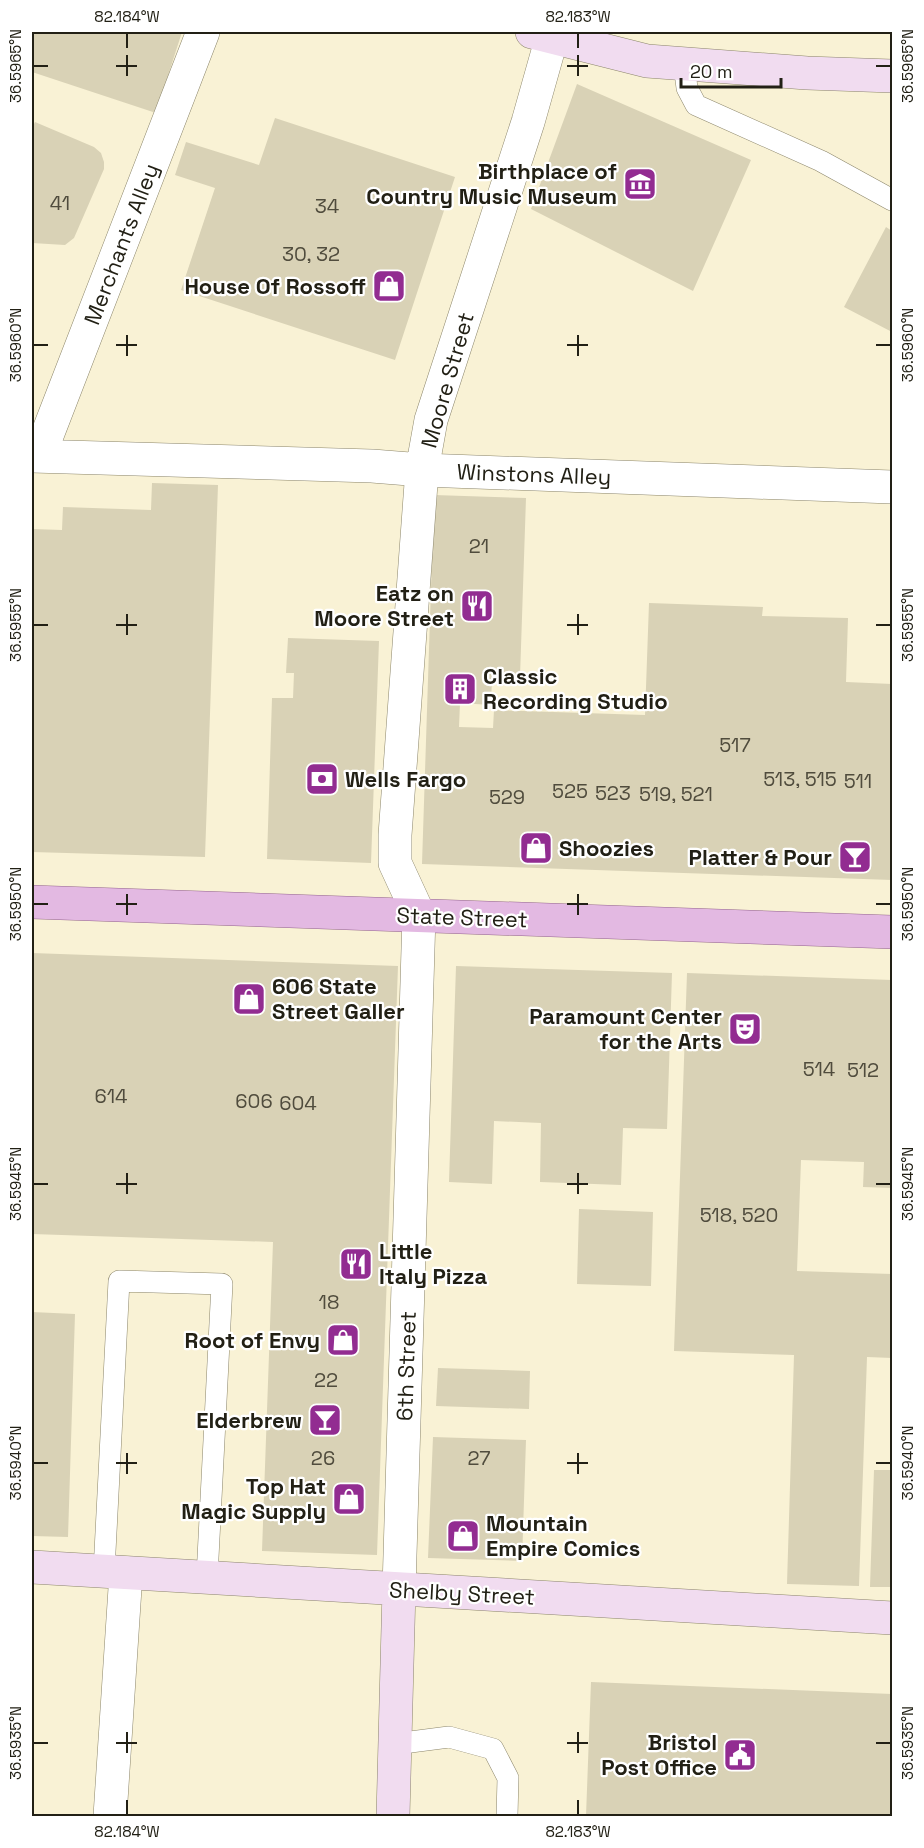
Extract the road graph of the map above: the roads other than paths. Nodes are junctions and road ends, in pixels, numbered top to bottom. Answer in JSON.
{"nodes":[{"id":1,"x":202,"y":32,"type":"edge"},
{"id":2,"x":546,"y":33,"type":"edge"},
{"id":3,"x":684,"y":64,"type":"junction"},
{"id":4,"x":892,"y":76,"type":"edge"},
{"id":5,"x":892,"y":200,"type":"edge"},
{"id":6,"x":35,"y":456,"type":"edge"},
{"id":7,"x":422,"y":470,"type":"junction"},
{"id":8,"x":892,"y":487,"type":"edge"},
{"id":9,"x":32,"y":902,"type":"edge"},
{"id":10,"x":419,"y":915,"type":"junction"},
{"id":11,"x":892,"y":932,"type":"edge"},
{"id":12,"x":32,"y":1567,"type":"edge"},
{"id":13,"x":115,"y":1572,"type":"junction"},
{"id":14,"x":207,"y":1577,"type":"junction"},
{"id":15,"x":399,"y":1589,"type":"junction"},
{"id":16,"x":892,"y":1618,"type":"edge"},
{"id":17,"x":395,"y":1744,"type":"junction"},
{"id":18,"x":110,"y":1816,"type":"edge"},
{"id":19,"x":393,"y":1816,"type":"edge"},
{"id":20,"x":507,"y":1816,"type":"edge"}],
"edges":[{"from":1,"to":6,"type":"street","name":"Merchants Alley"},
{"from":2,"to":3,"type":"street"},
{"from":2,"to":7,"type":"street","name":"Moore Street"},
{"from":3,"to":4,"type":"street"},
{"from":3,"to":5,"type":"lane"},
{"from":6,"to":7,"type":"street","name":"Winstons Alley"},
{"from":7,"to":8,"type":"street","name":"Winstons Alley"},
{"from":7,"to":10,"type":"street","name":"Moore Street"},
{"from":9,"to":10,"type":"main road","name":"State Street"},
{"from":10,"to":11,"type":"main road","name":"State Street"},
{"from":10,"to":15,"type":"street","name":"6th Street"},
{"from":12,"to":13,"type":"street","name":"Shelby Street"},
{"from":13,"to":14,"type":"street","name":"Shelby Street"},
{"from":13,"to":14,"type":"lane"},
{"from":13,"to":18,"type":"street"},
{"from":14,"to":15,"type":"street","name":"Shelby Street"},
{"from":15,"to":16,"type":"street","name":"Shelby Street"},
{"from":15,"to":17,"type":"street","name":"6th Street"},
{"from":17,"to":19,"type":"street","name":"6th Street"},
{"from":17,"to":20,"type":"lane"}]}
